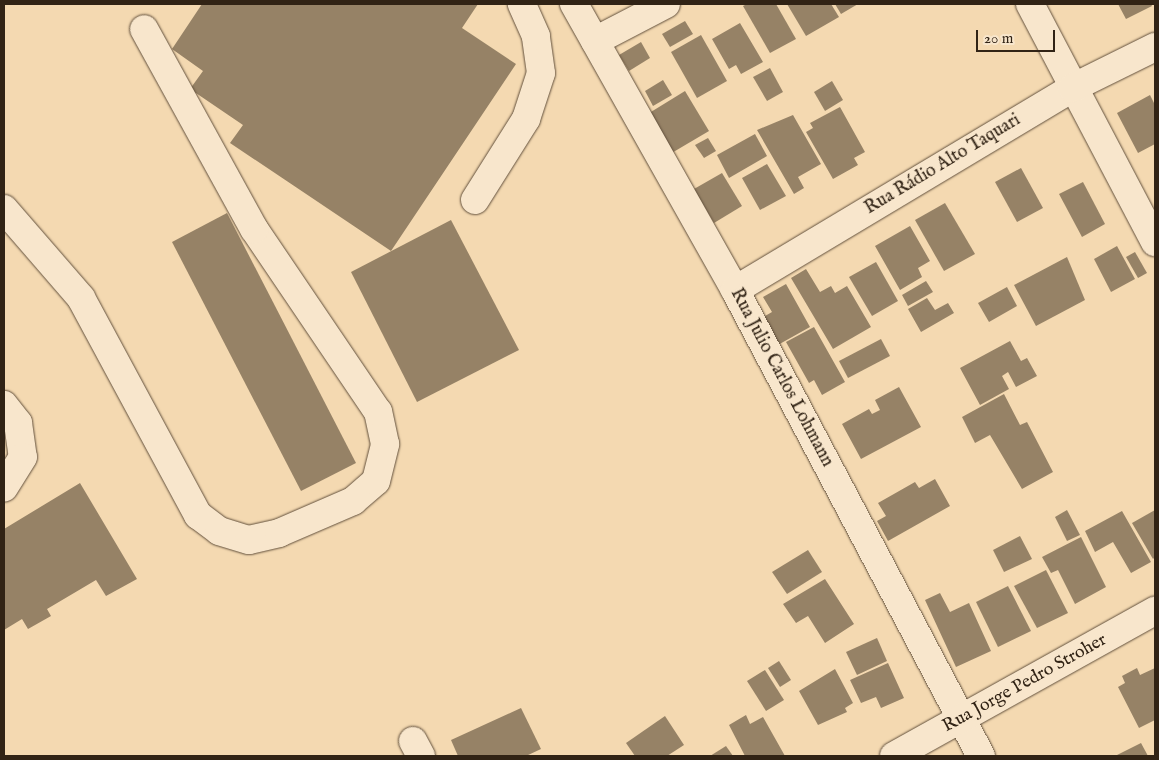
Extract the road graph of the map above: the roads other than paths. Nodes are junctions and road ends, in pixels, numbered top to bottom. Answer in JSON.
{"nodes":[{"id":1,"x":522,"y":4,"type":"edge"},
{"id":2,"x":574,"y":4,"type":"edge"},
{"id":3,"x":666,"y":4,"type":"edge"},
{"id":4,"x":1030,"y":4,"type":"edge"},
{"id":5,"x":144,"y":29,"type":"dead end"},
{"id":6,"x":595,"y":41,"type":"junction"},
{"id":7,"x":1155,"y":47,"type":"edge"},
{"id":8,"x":1072,"y":88,"type":"junction"},
{"id":9,"x":475,"y":200,"type":"dead end"},
{"id":10,"x":4,"y":209,"type":"edge"},
{"id":11,"x":1155,"y":242,"type":"edge"},
{"id":12,"x":735,"y":290,"type":"junction"},
{"id":13,"x":4,"y":405,"type":"edge"},
{"id":14,"x":4,"y":488,"type":"edge"},
{"id":15,"x":1155,"y":611,"type":"edge"},
{"id":16,"x":962,"y":719,"type":"junction"},
{"id":17,"x":894,"y":756,"type":"edge"},
{"id":18,"x":981,"y":756,"type":"edge"}],
"edges":[{"from":1,"to":9,"type":"street"},
{"from":2,"to":6,"type":"street","name":"Rua Julio Carlos Lohmann"},
{"from":3,"to":6,"type":"street"},
{"from":4,"to":8,"type":"street"},
{"from":5,"to":10,"type":"street"},
{"from":6,"to":12,"type":"street","name":"Rua Julio Carlos Lohmann"},
{"from":7,"to":8,"type":"street","name":"Rua Rádio Alto Taquari"},
{"from":8,"to":11,"type":"street"},
{"from":8,"to":12,"type":"street","name":"Rua Rádio Alto Taquari"},
{"from":12,"to":16,"type":"street","name":"Rua Julio Carlos Lohmann"},
{"from":13,"to":14,"type":"street"},
{"from":15,"to":16,"type":"street","name":"Rua Jorge Pedro Stroher"},
{"from":16,"to":17,"type":"street","name":"Rua Jorge Pedro Stroher"},
{"from":16,"to":18,"type":"street","name":"Rua Julio Carlos Lohmann"}]}
